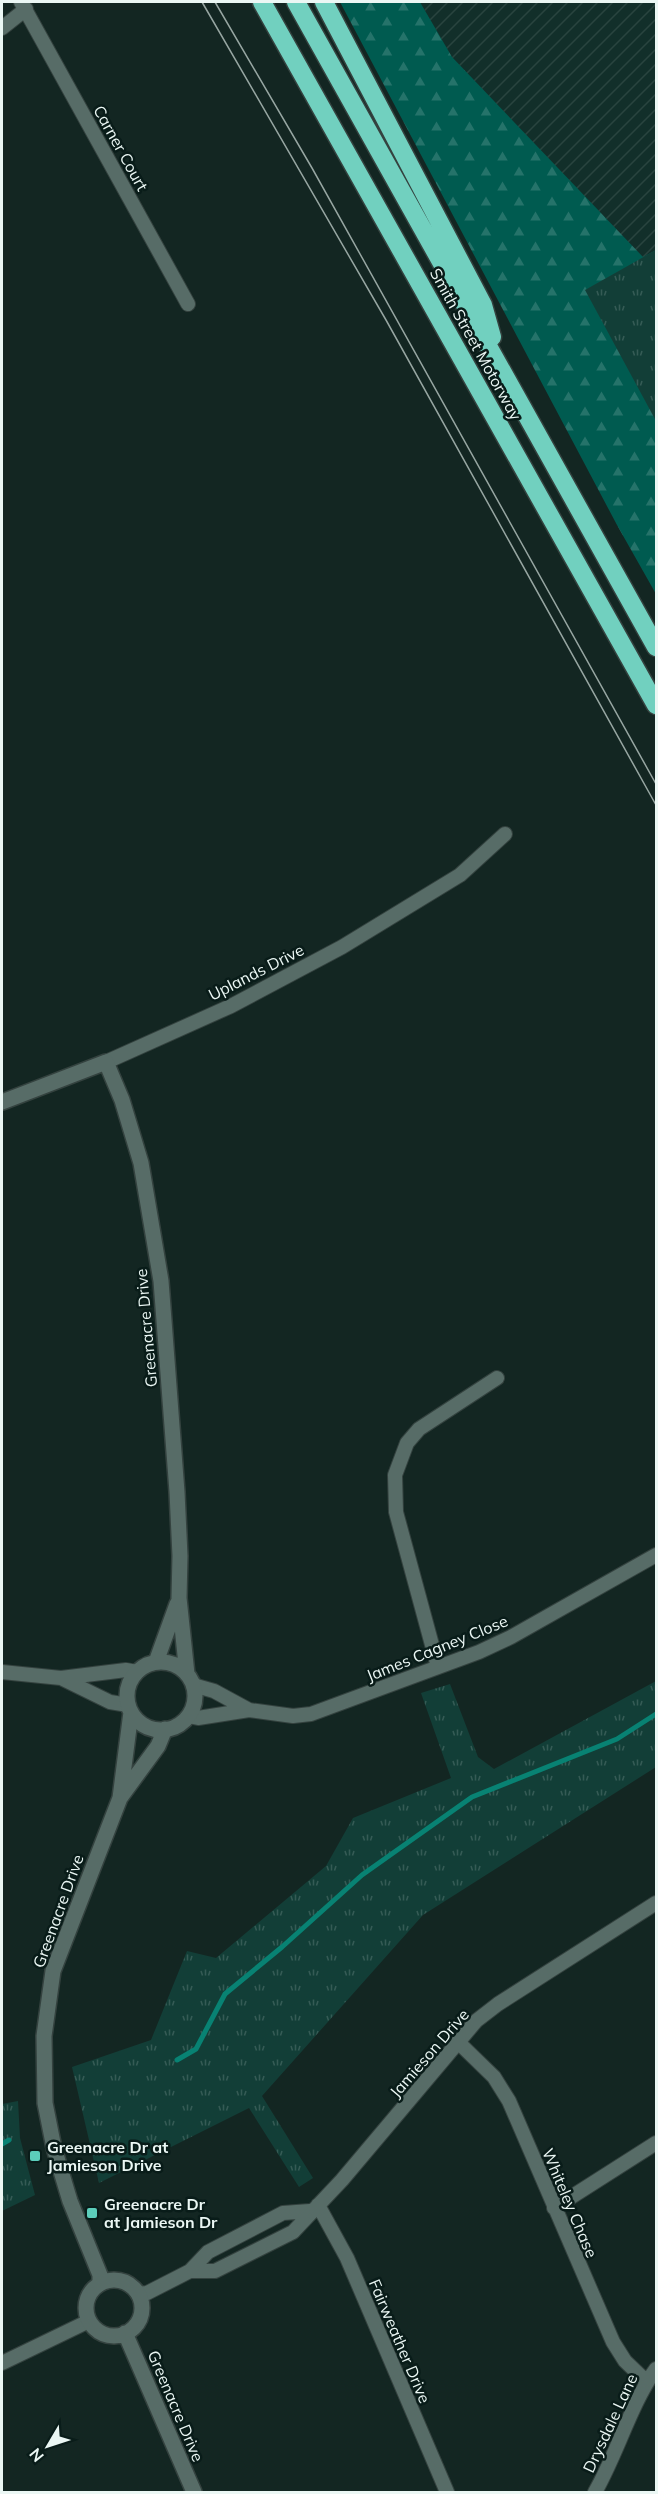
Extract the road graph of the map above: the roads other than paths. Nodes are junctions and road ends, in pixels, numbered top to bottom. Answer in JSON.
{"nodes":[{"id":1,"x":262,"y":2,"type":"edge"},
{"id":2,"x":296,"y":2,"type":"edge"},
{"id":3,"x":324,"y":2,"type":"edge"},
{"id":4,"x":23,"y":5,"type":"edge"},
{"id":5,"x":2,"y":28,"type":"edge"},
{"id":6,"x":188,"y":303,"type":"dead end"},
{"id":7,"x":499,"y":364,"type":"junction"},
{"id":8,"x":657,"y":647,"type":"edge"},
{"id":9,"x":657,"y":705,"type":"edge"},
{"id":10,"x":505,"y":834,"type":"dead end"},
{"id":11,"x":106,"y":1062,"type":"junction"},
{"id":12,"x":2,"y":1102,"type":"edge"},
{"id":13,"x":497,"y":1378,"type":"dead end"},
{"id":14,"x":657,"y":1555,"type":"edge"},
{"id":15,"x":179,"y":1599,"type":"junction"},
{"id":16,"x":156,"y":1662,"type":"junction"},
{"id":17,"x":438,"y":1667,"type":"junction"},
{"id":18,"x":2,"y":1672,"type":"edge"},
{"id":19,"x":137,"y":1672,"type":"junction"},
{"id":20,"x":61,"y":1678,"type":"junction"},
{"id":21,"x":190,"y":1680,"type":"junction"},
{"id":22,"x":130,"y":1708,"type":"junction"},
{"id":23,"x":249,"y":1710,"type":"junction"},
{"id":24,"x":188,"y":1716,"type":"junction"},
{"id":25,"x":165,"y":1729,"type":"junction"},
{"id":26,"x":120,"y":1798,"type":"junction"},
{"id":27,"x":657,"y":1903,"type":"edge"},
{"id":28,"x":458,"y":2042,"type":"junction"},
{"id":29,"x":657,"y":2143,"type":"edge"},
{"id":30,"x":314,"y":2208,"type":"junction"},
{"id":31,"x":554,"y":2208,"type":"junction"},
{"id":32,"x":190,"y":2271,"type":"junction"},
{"id":33,"x":100,"y":2283,"type":"junction"},
{"id":34,"x":138,"y":2294,"type":"junction"},
{"id":35,"x":89,"y":2321,"type":"junction"},
{"id":36,"x":125,"y":2333,"type":"junction"},
{"id":37,"x":2,"y":2363,"type":"edge"},
{"id":38,"x":657,"y":2369,"type":"edge"},
{"id":39,"x":647,"y":2382,"type":"junction"},
{"id":40,"x":194,"y":2493,"type":"edge"},
{"id":41,"x":447,"y":2493,"type":"edge"},
{"id":42,"x":595,"y":2493,"type":"edge"}],
"edges":[{"from":1,"to":9,"type":"highway","name":"Smith Street Motorway"},
{"from":2,"to":7,"type":"highway","name":"Smith Street Motorway"},
{"from":3,"to":7,"type":"highway"},
{"from":4,"to":5,"type":"street","name":"Carner Court"},
{"from":4,"to":6,"type":"street","name":"Carner Court"},
{"from":7,"to":8,"type":"highway","name":"Smith Street Motorway"},
{"from":10,"to":11,"type":"street","name":"Uplands Drive"},
{"from":11,"to":12,"type":"street","name":"Uplands Drive"},
{"from":11,"to":15,"type":"street","name":"Greenacre Drive"},
{"from":13,"to":17,"type":"street"},
{"from":14,"to":17,"type":"street","name":"James Cagney Close"},
{"from":15,"to":16,"type":"street","name":"Greenacre Drive"},
{"from":15,"to":21,"type":"street","name":"Greenacre Drive"},
{"from":16,"to":19,"type":"street"},
{"from":16,"to":21,"type":"street"},
{"from":17,"to":23,"type":"street","name":"James Cagney Close"},
{"from":18,"to":20,"type":"street"},
{"from":19,"to":20,"type":"street"},
{"from":19,"to":22,"type":"street"},
{"from":20,"to":22,"type":"street"},
{"from":21,"to":23,"type":"street","name":"James Cagney Close"},
{"from":21,"to":24,"type":"street"},
{"from":22,"to":25,"type":"street"},
{"from":22,"to":26,"type":"street","name":"Greenacre Drive"},
{"from":23,"to":24,"type":"street","name":"James Cagney Close"},
{"from":24,"to":25,"type":"street"},
{"from":25,"to":26,"type":"street","name":"Greenacre Drive"},
{"from":26,"to":33,"type":"street","name":"Greenacre Drive"},
{"from":27,"to":28,"type":"street","name":"Jamieson Drive"},
{"from":28,"to":30,"type":"street","name":"Jamieson Drive"},
{"from":28,"to":31,"type":"street","name":"Whiteley Chase"},
{"from":29,"to":31,"type":"street"},
{"from":30,"to":32,"type":"street","name":"Jamieson Drive"},
{"from":30,"to":32,"type":"street","name":"Jamieson Drive"},
{"from":30,"to":41,"type":"street","name":"Fairweather Drive"},
{"from":31,"to":39,"type":"street","name":"Whiteley Chase"},
{"from":32,"to":34,"type":"street","name":"Jamieson Drive"},
{"from":33,"to":34,"type":"street"},
{"from":33,"to":35,"type":"street"},
{"from":34,"to":36,"type":"street"},
{"from":35,"to":36,"type":"street"},
{"from":35,"to":37,"type":"street"},
{"from":36,"to":40,"type":"street","name":"Greenacre Drive"},
{"from":38,"to":39,"type":"street","name":"Drysdale Lane"},
{"from":39,"to":42,"type":"street","name":"Drysdale Lane"}]}
